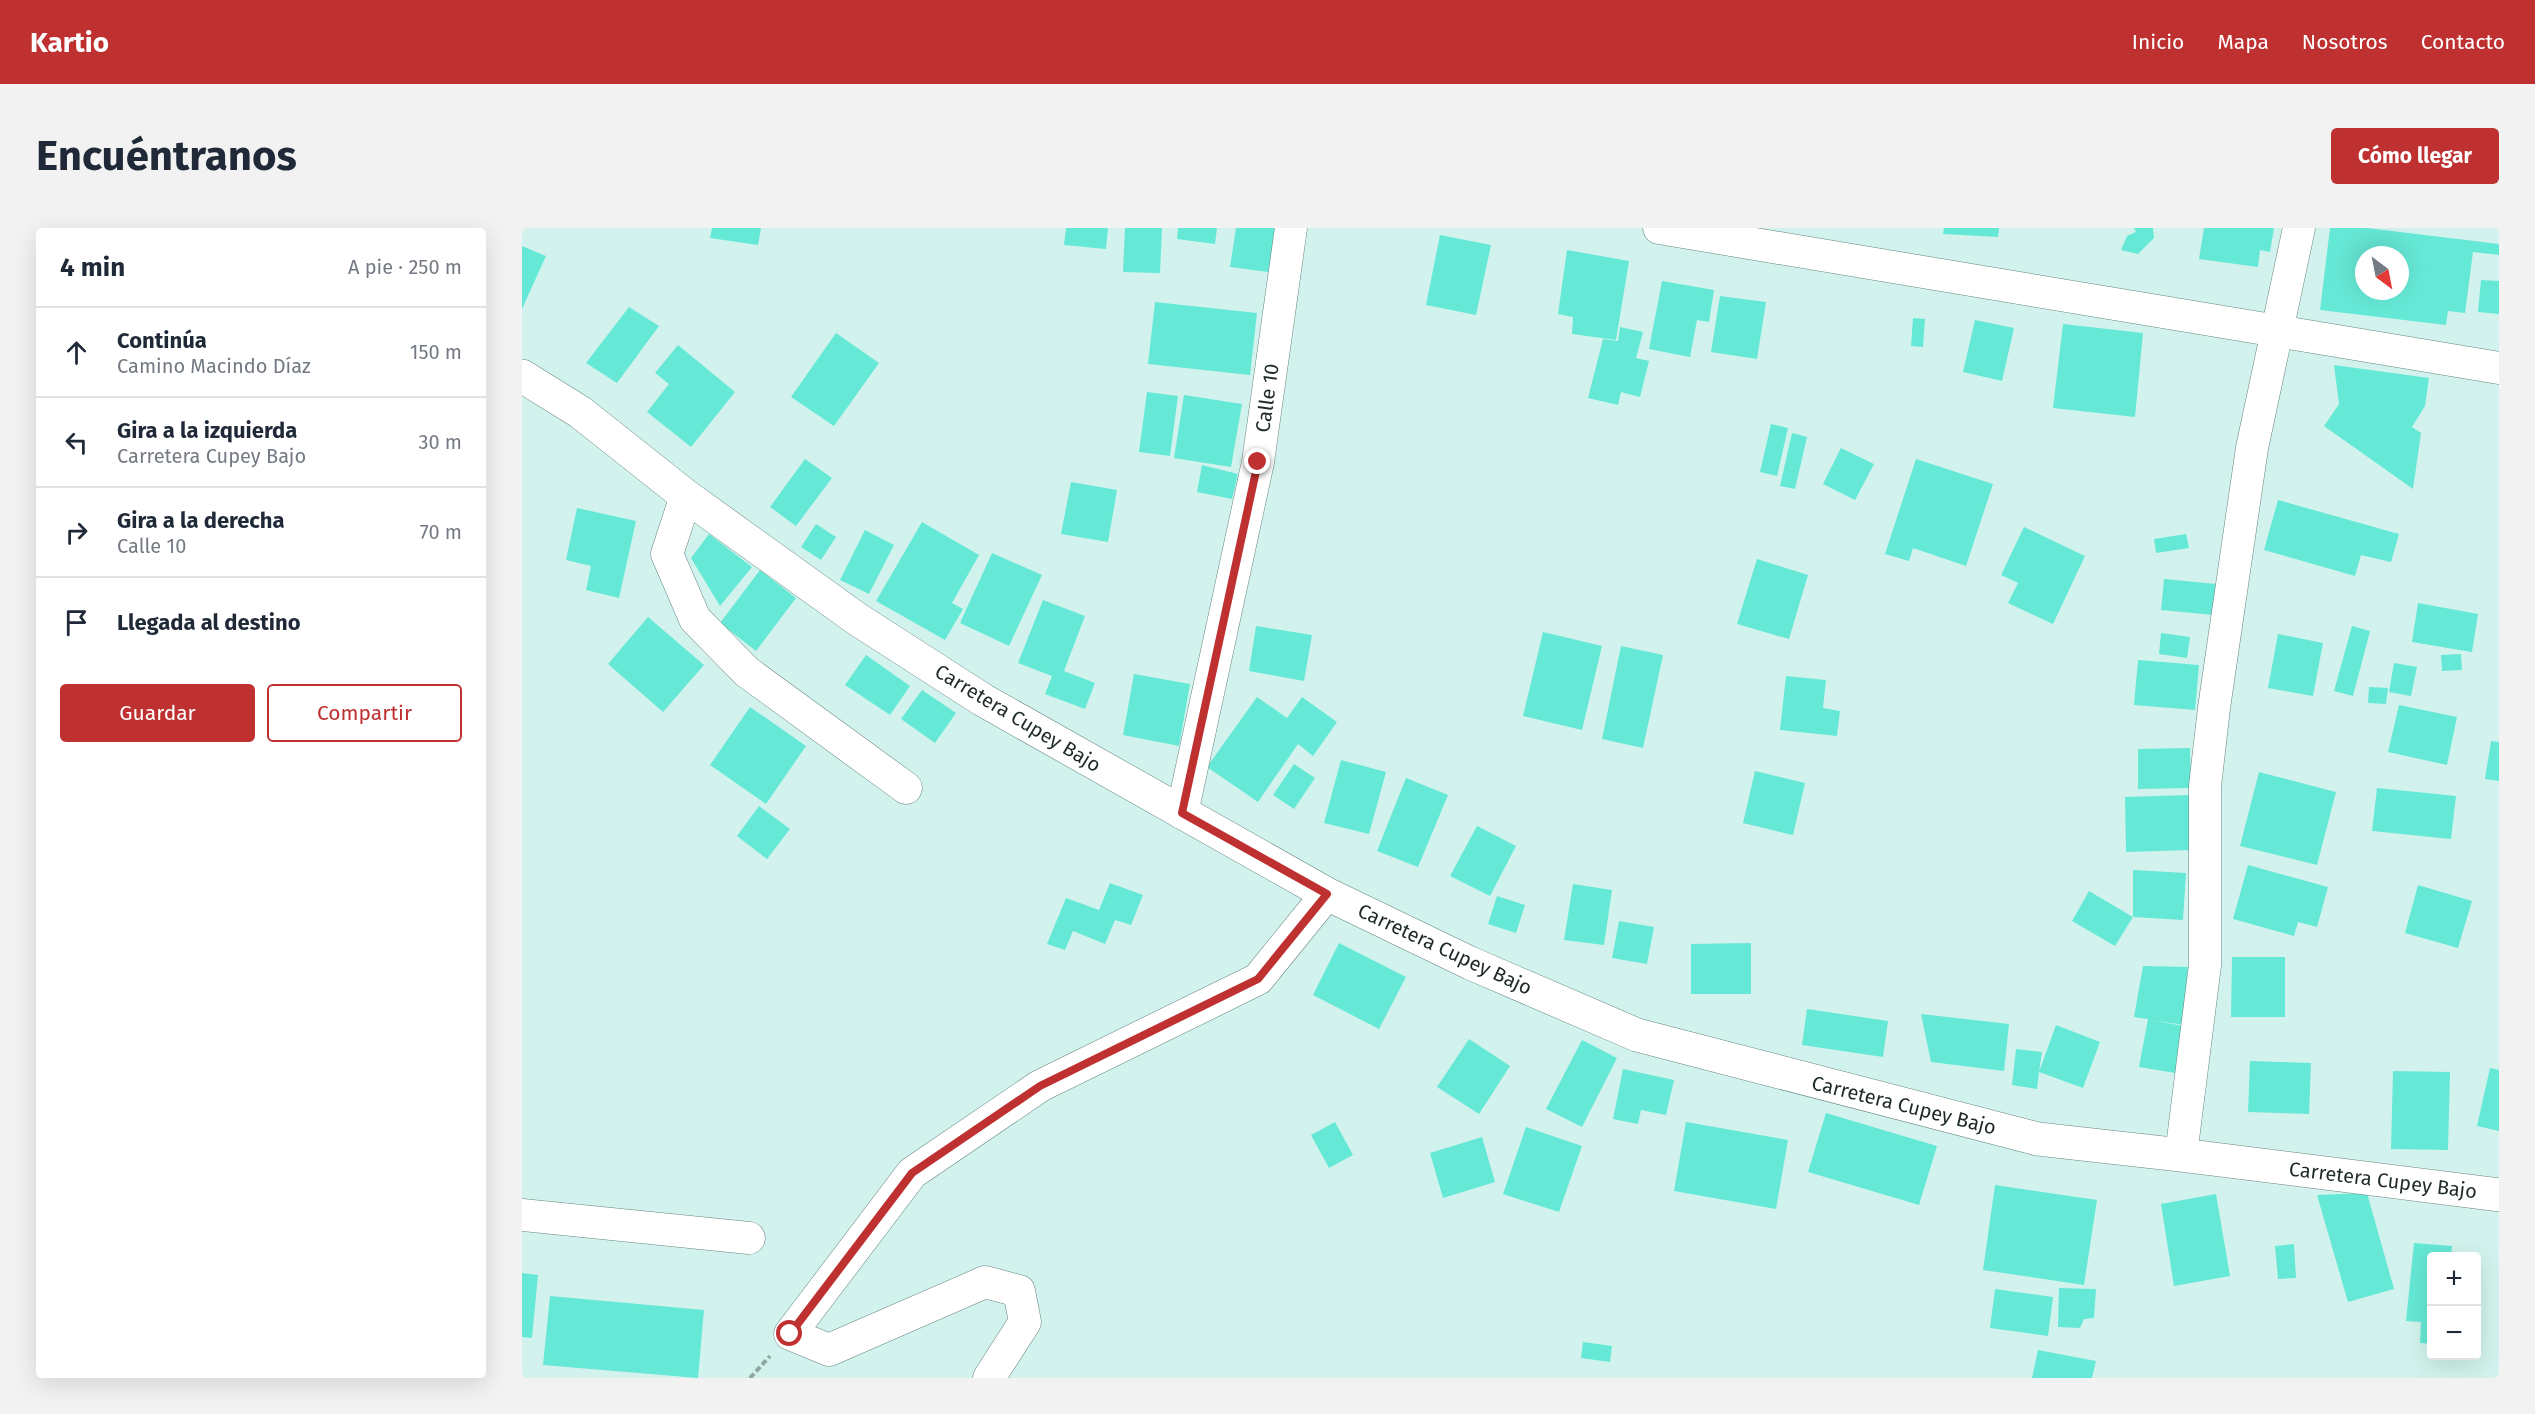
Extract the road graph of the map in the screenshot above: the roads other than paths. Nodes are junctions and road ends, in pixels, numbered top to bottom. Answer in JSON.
{"nodes":[{"id":1,"x":1291,"y":228,"type":"edge"},
{"id":2,"x":1659,"y":228,"type":"edge"},
{"id":3,"x":2298,"y":228,"type":"edge"},
{"id":4,"x":2277,"y":332,"type":"junction"},
{"id":5,"x":2499,"y":368,"type":"edge"},
{"id":6,"x":522,"y":376,"type":"edge"},
{"id":7,"x":686,"y":496,"type":"junction"},
{"id":8,"x":906,"y":788,"type":"dead end"},
{"id":9,"x":1182,"y":813,"type":"junction"},
{"id":10,"x":1327,"y":894,"type":"junction"},
{"id":11,"x":2181,"y":1155,"type":"junction"},
{"id":12,"x":2499,"y":1195,"type":"edge"},
{"id":13,"x":522,"y":1215,"type":"edge"},
{"id":14,"x":749,"y":1238,"type":"dead end"},
{"id":15,"x":989,"y":1378,"type":"edge"}],
"edges":[{"from":1,"to":9,"type":"street","name":"Calle 10"},
{"from":2,"to":4,"type":"street"},
{"from":3,"to":4,"type":"street"},
{"from":4,"to":5,"type":"street"},
{"from":4,"to":11,"type":"street"},
{"from":6,"to":7,"type":"street","name":"Carretera Cupey Bajo"},
{"from":7,"to":8,"type":"street"},
{"from":7,"to":9,"type":"street","name":"Carretera Cupey Bajo"},
{"from":9,"to":10,"type":"street","name":"Carretera Cupey Bajo"},
{"from":10,"to":11,"type":"street","name":"Carretera Cupey Bajo"},
{"from":10,"to":15,"type":"street"},
{"from":11,"to":12,"type":"street","name":"Carretera Cupey Bajo"},
{"from":13,"to":14,"type":"street"}]}
